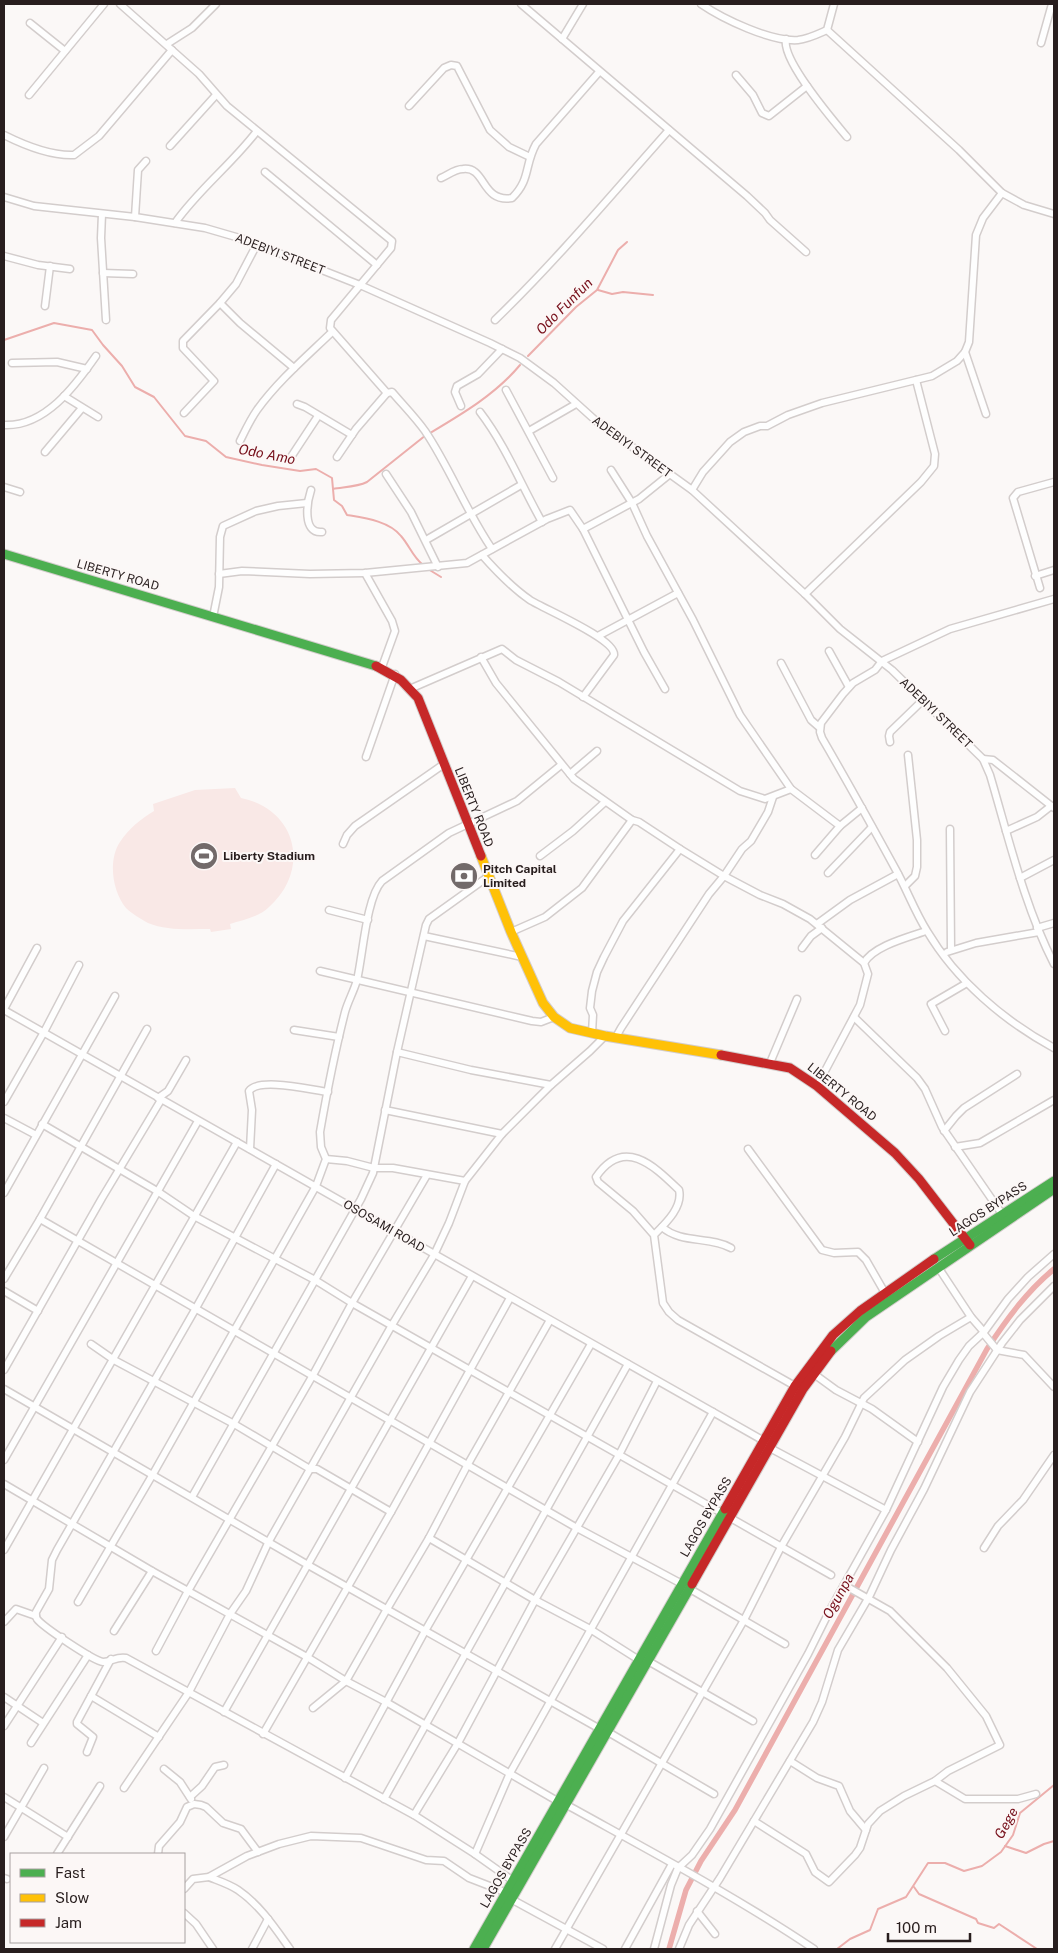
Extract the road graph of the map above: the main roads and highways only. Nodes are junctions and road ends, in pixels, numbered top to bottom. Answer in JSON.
{"nodes":[{"id":1,"x":4,"y":554,"type":"edge"},
{"id":2,"x":1054,"y":1181,"type":"edge"},
{"id":3,"x":1054,"y":1189,"type":"edge"},
{"id":4,"x":968,"y":1242,"type":"junction"},
{"id":5,"x":767,"y":1445,"type":"junction"},
{"id":6,"x":686,"y":1587,"type":"junction"},
{"id":7,"x":604,"y":1731,"type":"junction"},
{"id":8,"x":509,"y":1896,"type":"junction"},
{"id":9,"x":474,"y":1949,"type":"edge"},
{"id":10,"x":483,"y":1949,"type":"edge"}],
"edges":[{"from":1,"to":4,"type":"main road","name":"LIBERTY ROAD"},
{"from":2,"to":4,"type":"main road","name":"LAGOS BYPASS"},
{"from":3,"to":4,"type":"main road","name":"LAGOS BYPASS"},
{"from":4,"to":5,"type":"main road","name":"LAGOS BYPASS"},
{"from":4,"to":5,"type":"main road","name":"LAGOS BYPASS"},
{"from":5,"to":6,"type":"main road","name":"LAGOS BYPASS"},
{"from":6,"to":7,"type":"main road","name":"LAGOS BYPASS"},
{"from":6,"to":7,"type":"main road","name":"LAGOS BYPASS"},
{"from":7,"to":8,"type":"main road","name":"LAGOS BYPASS"},
{"from":8,"to":9,"type":"main road","name":"LAGOS BYPASS"},
{"from":8,"to":10,"type":"main road","name":"LAGOS BYPASS"}]}
